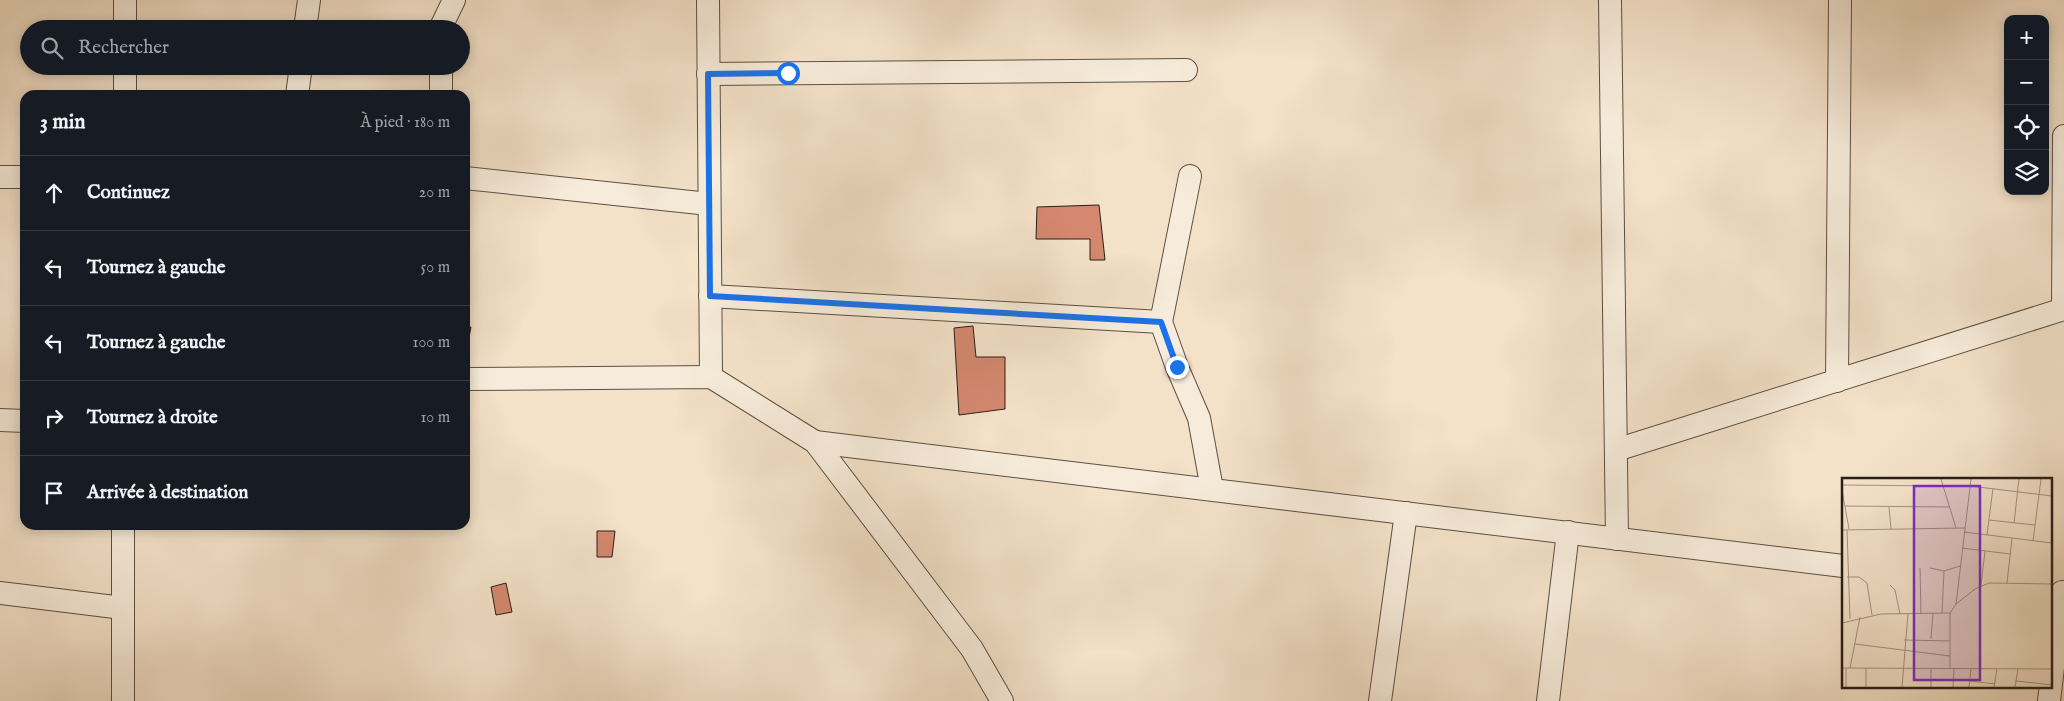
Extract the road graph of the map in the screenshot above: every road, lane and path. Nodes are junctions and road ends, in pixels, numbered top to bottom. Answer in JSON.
{"nodes":[{"id":1,"x":125,"y":0,"type":"edge"},
{"id":2,"x":309,"y":0,"type":"edge"},
{"id":3,"x":436,"y":0,"type":"edge"},
{"id":4,"x":454,"y":0,"type":"edge"},
{"id":5,"x":708,"y":0,"type":"edge"},
{"id":6,"x":1610,"y":0,"type":"edge"},
{"id":7,"x":1840,"y":0,"type":"edge"},
{"id":8,"x":125,"y":20,"type":"edge"},
{"id":9,"x":306,"y":20,"type":"edge"},
{"id":10,"x":440,"y":20,"type":"edge"},
{"id":11,"x":445,"y":20,"type":"edge"},
{"id":12,"x":1186,"y":70,"type":"dead end"},
{"id":13,"x":708,"y":74,"type":"junction"},
{"id":14,"x":125,"y":75,"type":"edge"},
{"id":15,"x":300,"y":75,"type":"edge"},
{"id":16,"x":441,"y":75,"type":"edge"},
{"id":17,"x":125,"y":90,"type":"edge"},
{"id":18,"x":298,"y":90,"type":"edge"},
{"id":19,"x":441,"y":90,"type":"edge"},
{"id":20,"x":2064,"y":136,"type":"edge"},
{"id":21,"x":1190,"y":176,"type":"dead end"},
{"id":22,"x":0,"y":177,"type":"edge"},
{"id":23,"x":20,"y":177,"type":"edge"},
{"id":24,"x":470,"y":179,"type":"edge"},
{"id":25,"x":709,"y":204,"type":"junction"},
{"id":26,"x":710,"y":296,"type":"junction"},
{"id":27,"x":2064,"y":309,"type":"edge"},
{"id":28,"x":1161,"y":322,"type":"junction"},
{"id":29,"x":711,"y":377,"type":"junction"},
{"id":30,"x":470,"y":379,"type":"edge"},
{"id":31,"x":1837,"y":381,"type":"junction"},
{"id":32,"x":0,"y":420,"type":"edge"},
{"id":33,"x":20,"y":421,"type":"edge"},
{"id":34,"x":815,"y":442,"type":"junction"},
{"id":35,"x":1616,"y":450,"type":"junction"},
{"id":36,"x":1212,"y":489,"type":"junction"},
{"id":37,"x":1406,"y":513,"type":"junction"},
{"id":38,"x":123,"y":530,"type":"edge"},
{"id":39,"x":1568,"y":532,"type":"junction"},
{"id":40,"x":1617,"y":539,"type":"junction"},
{"id":41,"x":1842,"y":566,"type":"edge"},
{"id":42,"x":2059,"y":592,"type":"edge"},
{"id":43,"x":0,"y":593,"type":"edge"},
{"id":44,"x":123,"y":608,"type":"junction"},
{"id":45,"x":2052,"y":668,"type":"edge"},
{"id":46,"x":2050,"y":688,"type":"edge"},
{"id":47,"x":123,"y":701,"type":"edge"},
{"id":48,"x":1002,"y":701,"type":"edge"},
{"id":49,"x":1380,"y":701,"type":"edge"},
{"id":50,"x":1548,"y":701,"type":"edge"},
{"id":51,"x":2049,"y":701,"type":"edge"}],
"edges":[{"from":1,"to":8,"type":"street"},
{"from":2,"to":9,"type":"street"},
{"from":3,"to":10,"type":"street"},
{"from":4,"to":11,"type":"street"},
{"from":5,"to":13,"type":"street"},
{"from":6,"to":35,"type":"street"},
{"from":7,"to":31,"type":"street"},
{"from":12,"to":13,"type":"street"},
{"from":13,"to":25,"type":"street"},
{"from":14,"to":17,"type":"street"},
{"from":15,"to":18,"type":"street"},
{"from":16,"to":19,"type":"street"},
{"from":20,"to":27,"type":"street"},
{"from":21,"to":28,"type":"street"},
{"from":22,"to":23,"type":"street"},
{"from":24,"to":25,"type":"street"},
{"from":25,"to":26,"type":"street"},
{"from":26,"to":28,"type":"street"},
{"from":26,"to":29,"type":"street"},
{"from":27,"to":31,"type":"street"},
{"from":28,"to":36,"type":"street"},
{"from":29,"to":30,"type":"street"},
{"from":29,"to":34,"type":"street"},
{"from":31,"to":35,"type":"street"},
{"from":32,"to":33,"type":"street"},
{"from":34,"to":36,"type":"street"},
{"from":34,"to":48,"type":"street"},
{"from":35,"to":40,"type":"street"},
{"from":36,"to":37,"type":"street"},
{"from":37,"to":39,"type":"street"},
{"from":37,"to":49,"type":"street"},
{"from":38,"to":44,"type":"street"},
{"from":39,"to":40,"type":"street"},
{"from":39,"to":50,"type":"street"},
{"from":40,"to":41,"type":"street"},
{"from":42,"to":45,"type":"street"},
{"from":43,"to":44,"type":"street"},
{"from":44,"to":47,"type":"street"},
{"from":46,"to":51,"type":"street"}]}
